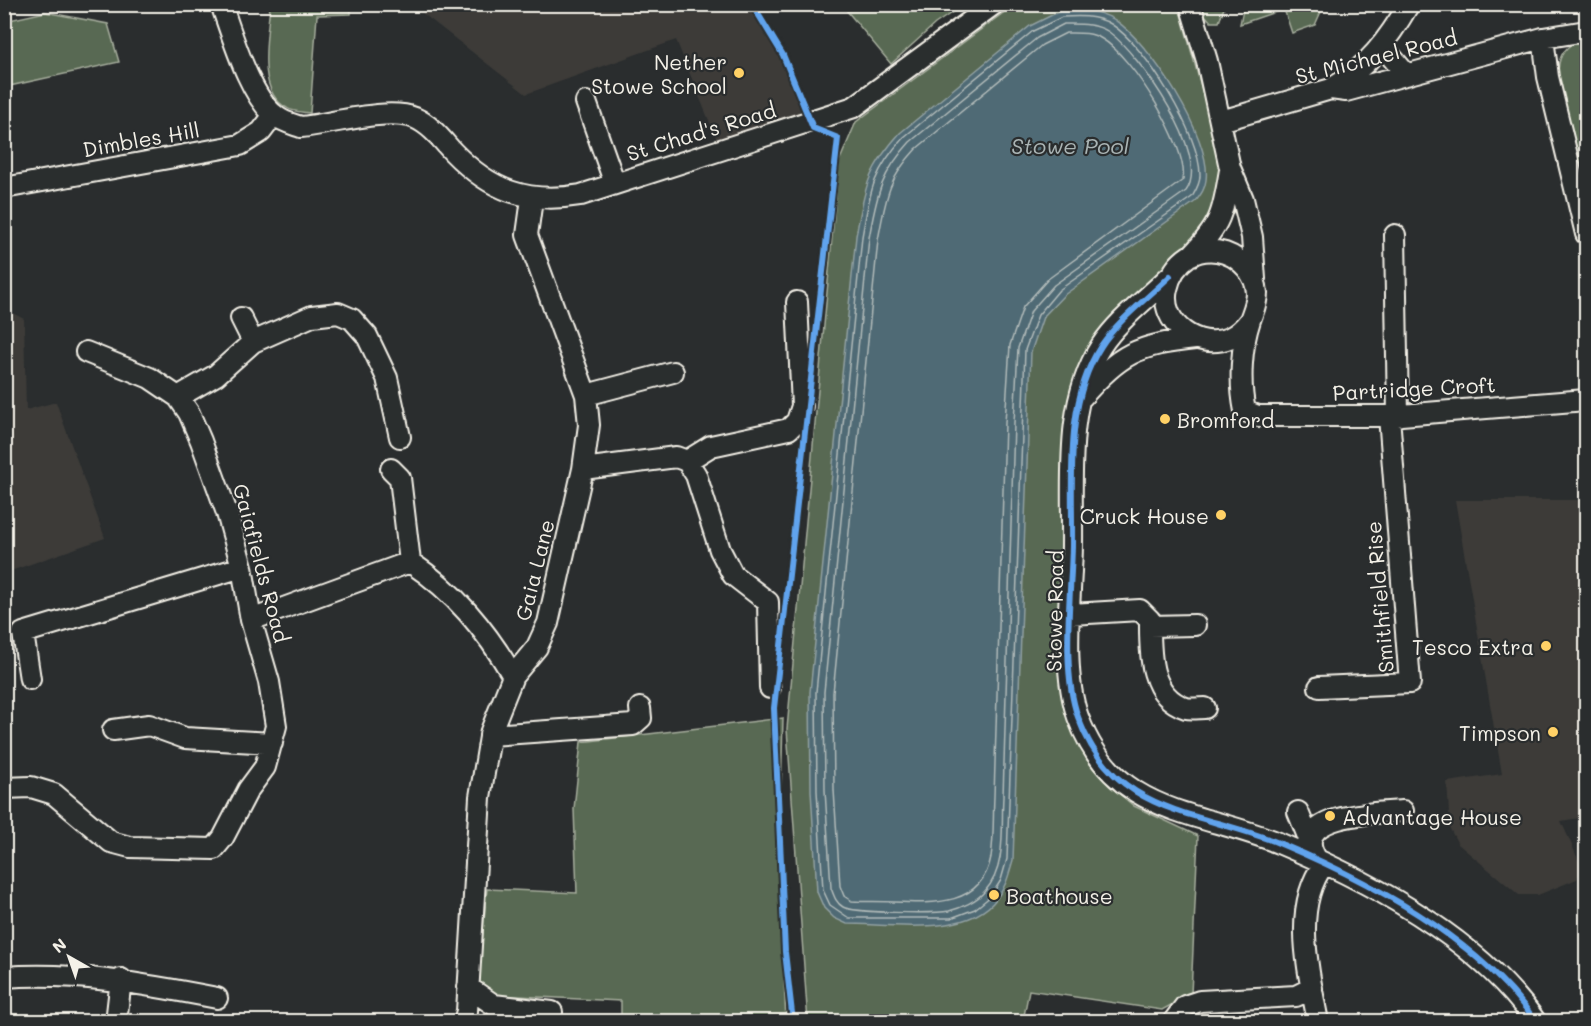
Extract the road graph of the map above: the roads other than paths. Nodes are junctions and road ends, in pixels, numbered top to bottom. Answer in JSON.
{"nodes":[{"id":1,"x":221,"y":4,"type":"edge"},
{"id":2,"x":994,"y":4,"type":"edge"},
{"id":3,"x":1190,"y":4,"type":"edge"},
{"id":4,"x":1409,"y":4,"type":"edge"},
{"id":5,"x":1587,"y":31,"type":"edge"},
{"id":6,"x":1543,"y":38,"type":"junction"},
{"id":7,"x":1382,"y":46,"type":"junction"},
{"id":8,"x":1407,"y":75,"type":"junction"},
{"id":9,"x":1332,"y":89,"type":"junction"},
{"id":10,"x":586,"y":102,"type":"dead end"},
{"id":11,"x":274,"y":116,"type":"junction"},
{"id":12,"x":1221,"y":121,"type":"junction"},
{"id":13,"x":1230,"y":168,"type":"junction"},
{"id":14,"x":615,"y":183,"type":"junction"},
{"id":15,"x":4,"y":188,"type":"edge"},
{"id":16,"x":532,"y":198,"type":"junction"},
{"id":17,"x":1587,"y":234,"type":"edge"},
{"id":18,"x":1395,"y":235,"type":"dead end"},
{"id":19,"x":1192,"y":255,"type":"junction"},
{"id":20,"x":1170,"y":276,"type":"junction"},
{"id":21,"x":1255,"y":282,"type":"junction"},
{"id":22,"x":796,"y":302,"type":"dead end"},
{"id":23,"x":240,"y":318,"type":"dead end"},
{"id":24,"x":1250,"y":320,"type":"junction"},
{"id":25,"x":1195,"y":339,"type":"junction"},
{"id":26,"x":1220,"y":340,"type":"junction"},
{"id":27,"x":253,"y":342,"type":"junction"},
{"id":28,"x":86,"y":352,"type":"dead end"},
{"id":29,"x":1242,"y":368,"type":"junction"},
{"id":30,"x":673,"y":372,"type":"dead end"},
{"id":31,"x":586,"y":395,"type":"junction"},
{"id":32,"x":178,"y":397,"type":"junction"},
{"id":33,"x":1587,"y":400,"type":"edge"},
{"id":34,"x":1078,"y":401,"type":"junction"},
{"id":35,"x":1394,"y":416,"type":"junction"},
{"id":36,"x":392,"y":425,"type":"dead end"},
{"id":37,"x":687,"y":461,"type":"junction"},
{"id":38,"x":583,"y":469,"type":"junction"},
{"id":39,"x":399,"y":473,"type":"dead end"},
{"id":40,"x":410,"y":562,"type":"junction"},
{"id":41,"x":242,"y":567,"type":"junction"},
{"id":42,"x":1071,"y":614,"type":"junction"},
{"id":43,"x":251,"y":620,"type":"junction"},
{"id":44,"x":1195,"y":625,"type":"dead end"},
{"id":45,"x":1150,"y":626,"type":"junction"},
{"id":46,"x":513,"y":676,"type":"junction"},
{"id":47,"x":30,"y":679,"type":"dead end"},
{"id":48,"x":1319,"y":687,"type":"dead end"},
{"id":49,"x":770,"y":688,"type":"dead end"},
{"id":50,"x":640,"y":708,"type":"dead end"},
{"id":51,"x":1205,"y":708,"type":"dead end"},
{"id":52,"x":111,"y":732,"type":"dead end"},
{"id":53,"x":490,"y":735,"type":"junction"},
{"id":54,"x":272,"y":742,"type":"junction"},
{"id":55,"x":4,"y":788,"type":"edge"},
{"id":56,"x":1402,"y":811,"type":"dead end"},
{"id":57,"x":1298,"y":812,"type":"dead end"},
{"id":58,"x":1309,"y":839,"type":"junction"},
{"id":59,"x":1321,"y":863,"type":"junction"},
{"id":60,"x":4,"y":976,"type":"edge"},
{"id":61,"x":121,"y":979,"type":"junction"},
{"id":62,"x":468,"y":987,"type":"junction"},
{"id":63,"x":1312,"y":988,"type":"junction"},
{"id":64,"x":217,"y":998,"type":"dead end"},
{"id":65,"x":552,"y":1012,"type":"dead end"},
{"id":66,"x":116,"y":1022,"type":"edge"},
{"id":67,"x":464,"y":1022,"type":"edge"},
{"id":68,"x":1173,"y":1022,"type":"edge"},
{"id":69,"x":1318,"y":1022,"type":"edge"},
{"id":70,"x":1536,"y":1022,"type":"edge"}],
"edges":[{"from":1,"to":11,"type":"street"},
{"from":2,"to":14,"type":"street","name":"St Chad's Road"},
{"from":3,"to":12,"type":"street"},
{"from":4,"to":7,"type":"street"},
{"from":5,"to":6,"type":"street","name":"St Michael Road"},
{"from":6,"to":8,"type":"street","name":"St Michael Road"},
{"from":6,"to":17,"type":"street"},
{"from":7,"to":8,"type":"street"},
{"from":7,"to":9,"type":"street"},
{"from":8,"to":9,"type":"street","name":"St Michael Road"},
{"from":9,"to":12,"type":"street","name":"St Michael Road"},
{"from":10,"to":14,"type":"street"},
{"from":11,"to":15,"type":"street","name":"Dimbles Hill"},
{"from":11,"to":16,"type":"street","name":"St Chad's Road"},
{"from":12,"to":13,"type":"street"},
{"from":13,"to":19,"type":"street"},
{"from":13,"to":21,"type":"street"},
{"from":14,"to":16,"type":"street","name":"St Chad's Road"},
{"from":16,"to":31,"type":"street","name":"Gaia Lane"},
{"from":18,"to":35,"type":"street"},
{"from":19,"to":20,"type":"street"},
{"from":19,"to":21,"type":"street"},
{"from":20,"to":25,"type":"street"},
{"from":20,"to":34,"type":"street","name":"Stowe Road"},
{"from":21,"to":24,"type":"street"},
{"from":22,"to":37,"type":"street"},
{"from":23,"to":27,"type":"street"},
{"from":24,"to":26,"type":"street"},
{"from":24,"to":29,"type":"street"},
{"from":25,"to":26,"type":"street"},
{"from":25,"to":34,"type":"street"},
{"from":26,"to":29,"type":"street"},
{"from":27,"to":32,"type":"street"},
{"from":27,"to":36,"type":"street"},
{"from":28,"to":32,"type":"street","name":"Gaiafields Road"},
{"from":29,"to":35,"type":"street","name":"Partridge Croft"},
{"from":30,"to":31,"type":"street"},
{"from":31,"to":38,"type":"street","name":"Gaia Lane"},
{"from":32,"to":41,"type":"street","name":"Gaiafields Road"},
{"from":33,"to":35,"type":"street","name":"Partridge Croft"},
{"from":34,"to":42,"type":"street","name":"Stowe Road"},
{"from":35,"to":48,"type":"street","name":"Smithfield Rise"},
{"from":37,"to":38,"type":"street"},
{"from":37,"to":49,"type":"street"},
{"from":38,"to":46,"type":"street","name":"Gaia Lane"},
{"from":39,"to":40,"type":"street"},
{"from":40,"to":43,"type":"street"},
{"from":40,"to":46,"type":"street"},
{"from":41,"to":43,"type":"street","name":"Gaiafields Road"},
{"from":41,"to":47,"type":"street"},
{"from":42,"to":45,"type":"street"},
{"from":42,"to":59,"type":"street","name":"Stowe Road"},
{"from":43,"to":54,"type":"street","name":"Gaiafields Road"},
{"from":44,"to":45,"type":"street"},
{"from":45,"to":51,"type":"street"},
{"from":46,"to":53,"type":"street","name":"Gaia Lane"},
{"from":50,"to":53,"type":"street"},
{"from":52,"to":54,"type":"street"},
{"from":53,"to":62,"type":"street","name":"Gaia Lane"},
{"from":54,"to":55,"type":"street","name":"Gaiafields Road"},
{"from":56,"to":58,"type":"street"},
{"from":57,"to":58,"type":"street"},
{"from":58,"to":59,"type":"street"},
{"from":59,"to":63,"type":"street"},
{"from":59,"to":70,"type":"street","name":"Stowe Road"},
{"from":60,"to":61,"type":"street"},
{"from":61,"to":64,"type":"street"},
{"from":61,"to":66,"type":"street"},
{"from":62,"to":65,"type":"street"},
{"from":62,"to":67,"type":"street","name":"Gaia Lane"},
{"from":63,"to":68,"type":"street"},
{"from":63,"to":69,"type":"street"}]}
